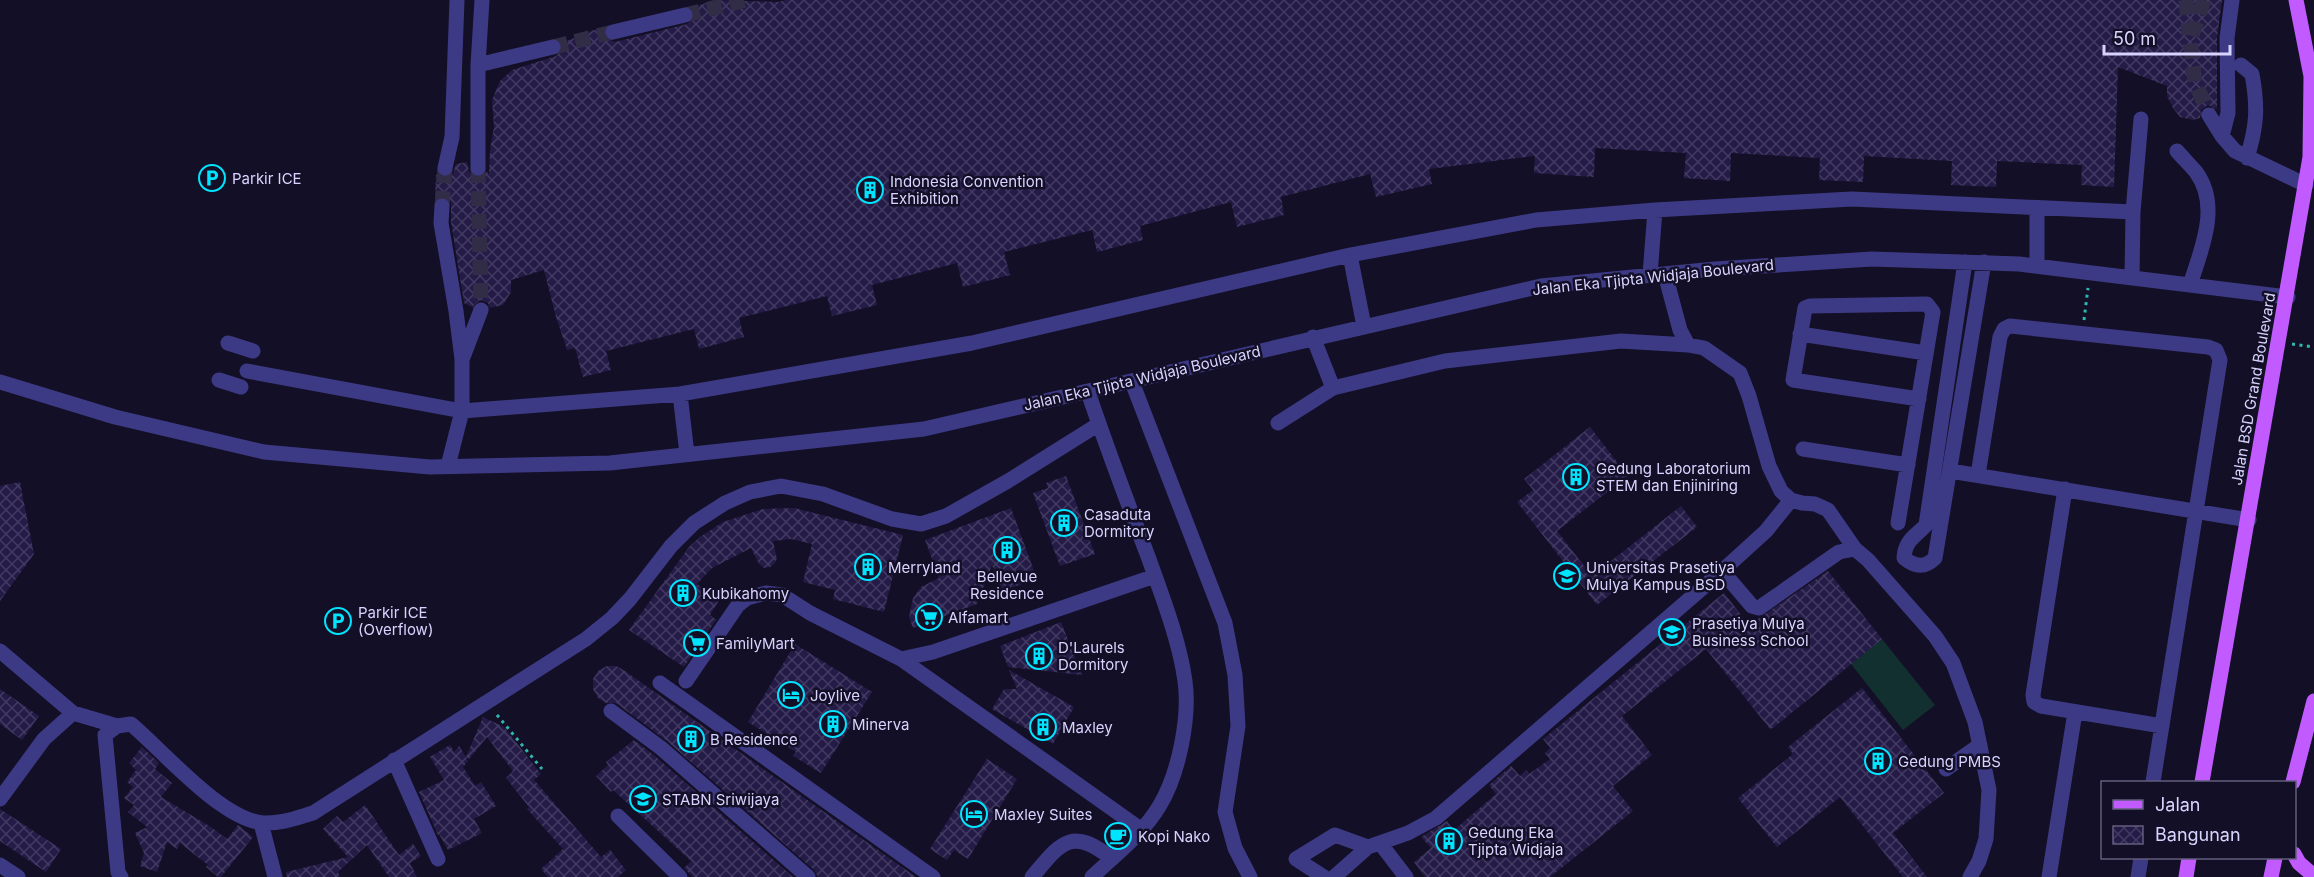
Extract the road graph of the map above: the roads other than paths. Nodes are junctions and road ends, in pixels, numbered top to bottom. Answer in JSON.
{"nodes":[{"id":1,"x":2232,"y":0,"type":"edge"},
{"id":2,"x":2296,"y":0,"type":"edge"},
{"id":3,"x":457,"y":2,"type":"edge"},
{"id":4,"x":482,"y":4,"type":"edge"},
{"id":5,"x":685,"y":15,"type":"tunnel mouth"},
{"id":6,"x":613,"y":33,"type":"tunnel mouth"},
{"id":7,"x":553,"y":47,"type":"tunnel mouth"},
{"id":8,"x":478,"y":65,"type":"junction"},
{"id":9,"x":2241,"y":65,"type":"dead end"},
{"id":10,"x":454,"y":111,"type":"junction"},
{"id":11,"x":478,"y":112,"type":"junction"},
{"id":12,"x":2209,"y":115,"type":"tunnel mouth"},
{"id":13,"x":2141,"y":119,"type":"dead end"},
{"id":14,"x":2222,"y":136,"type":"junction"},
{"id":15,"x":2176,"y":152,"type":"dead end"},
{"id":16,"x":2247,"y":158,"type":"junction"},
{"id":17,"x":445,"y":168,"type":"tunnel mouth"},
{"id":18,"x":478,"y":168,"type":"tunnel mouth"},
{"id":19,"x":2306,"y":185,"type":"junction"},
{"id":20,"x":442,"y":206,"type":"tunnel mouth"},
{"id":21,"x":2037,"y":208,"type":"junction"},
{"id":22,"x":1655,"y":210,"type":"junction"},
{"id":23,"x":2133,"y":212,"type":"junction"},
{"id":24,"x":1350,"y":255,"type":"junction"},
{"id":25,"x":1965,"y":262,"type":"junction"},
{"id":26,"x":1984,"y":262,"type":"junction"},
{"id":27,"x":2037,"y":266,"type":"junction"},
{"id":28,"x":1657,"y":275,"type":"junction"},
{"id":29,"x":2132,"y":278,"type":"junction"},
{"id":30,"x":2190,"y":285,"type":"junction"},
{"id":31,"x":2288,"y":297,"type":"junction"},
{"id":32,"x":481,"y":310,"type":"tunnel mouth"},
{"id":33,"x":1364,"y":326,"type":"junction"},
{"id":34,"x":1800,"y":334,"type":"junction"},
{"id":35,"x":1313,"y":337,"type":"junction"},
{"id":36,"x":228,"y":343,"type":"dead end"},
{"id":37,"x":1688,"y":345,"type":"junction"},
{"id":38,"x":253,"y":351,"type":"dead end"},
{"id":39,"x":1926,"y":353,"type":"junction"},
{"id":40,"x":462,"y":359,"type":"junction"},
{"id":41,"x":247,"y":371,"type":"dead end"},
{"id":42,"x":219,"y":380,"type":"dead end"},
{"id":43,"x":0,"y":382,"type":"edge"},
{"id":44,"x":1132,"y":382,"type":"junction"},
{"id":45,"x":241,"y":387,"type":"dead end"},
{"id":46,"x":1334,"y":388,"type":"junction"},
{"id":47,"x":1088,"y":392,"type":"junction"},
{"id":48,"x":680,"y":394,"type":"junction"},
{"id":49,"x":1918,"y":399,"type":"junction"},
{"id":50,"x":462,"y":411,"type":"junction"},
{"id":51,"x":1278,"y":423,"type":"dead end"},
{"id":52,"x":1099,"y":424,"type":"junction"},
{"id":53,"x":1803,"y":449,"type":"dead end"},
{"id":54,"x":687,"y":454,"type":"junction"},
{"id":55,"x":1936,"y":460,"type":"junction"},
{"id":56,"x":1908,"y":461,"type":"junction"},
{"id":57,"x":448,"y":466,"type":"junction"},
{"id":58,"x":1950,"y":471,"type":"junction"},
{"id":59,"x":1978,"y":475,"type":"junction"},
{"id":60,"x":2065,"y":489,"type":"junction"},
{"id":61,"x":1791,"y":500,"type":"junction"},
{"id":62,"x":2196,"y":510,"type":"junction"},
{"id":63,"x":2249,"y":520,"type":"junction"},
{"id":64,"x":1898,"y":523,"type":"dead end"},
{"id":65,"x":1855,"y":549,"type":"junction"},
{"id":66,"x":1722,"y":571,"type":"junction"},
{"id":67,"x":1155,"y":576,"type":"junction"},
{"id":68,"x":0,"y":651,"type":"edge"},
{"id":69,"x":901,"y":659,"type":"junction"},
{"id":70,"x":686,"y":681,"type":"dead end"},
{"id":71,"x":660,"y":683,"type":"dead end"},
{"id":72,"x":2314,"y":701,"type":"edge"},
{"id":73,"x":611,"y":711,"type":"dead end"},
{"id":74,"x":2075,"y":712,"type":"junction"},
{"id":75,"x":73,"y":713,"type":"junction"},
{"id":76,"x":117,"y":726,"type":"junction"},
{"id":77,"x":2162,"y":726,"type":"junction"},
{"id":78,"x":1980,"y":745,"type":"junction"},
{"id":79,"x":394,"y":760,"type":"junction"},
{"id":80,"x":1946,"y":769,"type":"dead end"},
{"id":81,"x":2153,"y":781,"type":"edge"},
{"id":82,"x":2202,"y":781,"type":"edge"},
{"id":83,"x":2294,"y":781,"type":"edge"},
{"id":84,"x":0,"y":799,"type":"edge"},
{"id":85,"x":618,"y":816,"type":"dead end"},
{"id":86,"x":261,"y":823,"type":"junction"},
{"id":87,"x":1142,"y":830,"type":"junction"},
{"id":88,"x":1374,"y":845,"type":"junction"},
{"id":89,"x":2296,"y":856,"type":"edge"},
{"id":90,"x":438,"y":859,"type":"dead end"},
{"id":91,"x":1112,"y":859,"type":"junction"},
{"id":92,"x":2141,"y":859,"type":"edge"},
{"id":93,"x":2189,"y":859,"type":"edge"},
{"id":94,"x":2275,"y":859,"type":"edge"},
{"id":95,"x":0,"y":865,"type":"edge"},
{"id":96,"x":1342,"y":874,"type":"edge"},
{"id":97,"x":2314,"y":876,"type":"edge"},
{"id":98,"x":18,"y":877,"type":"edge"},
{"id":99,"x":121,"y":877,"type":"edge"},
{"id":100,"x":275,"y":877,"type":"edge"},
{"id":101,"x":680,"y":877,"type":"edge"},
{"id":102,"x":808,"y":877,"type":"edge"},
{"id":103,"x":933,"y":877,"type":"edge"},
{"id":104,"x":1032,"y":877,"type":"edge"},
{"id":105,"x":1092,"y":877,"type":"edge"},
{"id":106,"x":1250,"y":877,"type":"edge"},
{"id":107,"x":1324,"y":877,"type":"edge"},
{"id":108,"x":1406,"y":877,"type":"edge"},
{"id":109,"x":1970,"y":877,"type":"edge"},
{"id":110,"x":2049,"y":877,"type":"edge"},
{"id":111,"x":2138,"y":877,"type":"edge"},
{"id":112,"x":2186,"y":877,"type":"edge"},
{"id":113,"x":2271,"y":877,"type":"edge"}],
"edges":[{"from":1,"to":14,"type":"street"},
{"from":2,"to":19,"type":"main road","name":"Jalan BSD Grand Boulevard"},
{"from":3,"to":4,"type":"street"},
{"from":3,"to":10,"type":"street"},
{"from":4,"to":8,"type":"street"},
{"from":5,"to":6,"type":"street"},
{"from":7,"to":8,"type":"street"},
{"from":8,"to":11,"type":"street"},
{"from":9,"to":16,"type":"street"},
{"from":10,"to":11,"type":"street"},
{"from":10,"to":17,"type":"street"},
{"from":11,"to":18,"type":"street"},
{"from":12,"to":14,"type":"street"},
{"from":13,"to":23,"type":"street"},
{"from":14,"to":16,"type":"street"},
{"from":15,"to":30,"type":"street"},
{"from":16,"to":19,"type":"street"},
{"from":19,"to":31,"type":"main road","name":"Jalan BSD Grand Boulevard"},
{"from":20,"to":40,"type":"street"},
{"from":21,"to":22,"type":"street"},
{"from":21,"to":23,"type":"street"},
{"from":21,"to":27,"type":"street"},
{"from":22,"to":24,"type":"street"},
{"from":22,"to":28,"type":"street"},
{"from":23,"to":29,"type":"street"},
{"from":24,"to":33,"type":"street"},
{"from":24,"to":48,"type":"street"},
{"from":25,"to":26,"type":"street","name":"Jalan Eka Tjipta Widjaja Boulevard"},
{"from":25,"to":28,"type":"street","name":"Jalan Eka Tjipta Widjaja Boulevard"},
{"from":25,"to":55,"type":"street"},
{"from":26,"to":27,"type":"street","name":"Jalan Eka Tjipta Widjaja Boulevard"},
{"from":26,"to":58,"type":"street"},
{"from":27,"to":29,"type":"street","name":"Jalan Eka Tjipta Widjaja Boulevard"},
{"from":28,"to":33,"type":"street","name":"Jalan Eka Tjipta Widjaja Boulevard"},
{"from":28,"to":37,"type":"street"},
{"from":29,"to":30,"type":"street","name":"Jalan Eka Tjipta Widjaja Boulevard"},
{"from":30,"to":31,"type":"street","name":"Jalan Eka Tjipta Widjaja Boulevard"},
{"from":31,"to":63,"type":"main road","name":"Jalan BSD Grand Boulevard"},
{"from":32,"to":40,"type":"street"},
{"from":33,"to":35,"type":"street","name":"Jalan Eka Tjipta Widjaja Boulevard"},
{"from":34,"to":39,"type":"street"},
{"from":34,"to":39,"type":"street"},
{"from":34,"to":49,"type":"street"},
{"from":35,"to":44,"type":"street","name":"Jalan Eka Tjipta Widjaja Boulevard"},
{"from":35,"to":46,"type":"street"},
{"from":36,"to":38,"type":"street"},
{"from":37,"to":46,"type":"street"},
{"from":37,"to":61,"type":"street"},
{"from":39,"to":49,"type":"street"},
{"from":40,"to":50,"type":"street"},
{"from":41,"to":50,"type":"street"},
{"from":42,"to":45,"type":"street"},
{"from":43,"to":57,"type":"street","name":"Jalan Eka Tjipta Widjaja Boulevard"},
{"from":44,"to":47,"type":"street","name":"Jalan Eka Tjipta Widjaja Boulevard"},
{"from":44,"to":106,"type":"street"},
{"from":46,"to":51,"type":"street"},
{"from":47,"to":52,"type":"street"},
{"from":47,"to":54,"type":"street","name":"Jalan Eka Tjipta Widjaja Boulevard"},
{"from":48,"to":50,"type":"street"},
{"from":48,"to":54,"type":"street"},
{"from":49,"to":56,"type":"street"},
{"from":50,"to":57,"type":"street"},
{"from":52,"to":67,"type":"street"},
{"from":52,"to":79,"type":"street"},
{"from":53,"to":56,"type":"street"},
{"from":54,"to":57,"type":"street","name":"Jalan Eka Tjipta Widjaja Boulevard"},
{"from":55,"to":56,"type":"street"},
{"from":55,"to":58,"type":"street"},
{"from":56,"to":64,"type":"street"},
{"from":58,"to":59,"type":"street"},
{"from":59,"to":60,"type":"street"},
{"from":59,"to":62,"type":"street"},
{"from":60,"to":62,"type":"street"},
{"from":60,"to":74,"type":"street"},
{"from":61,"to":65,"type":"street"},
{"from":61,"to":66,"type":"street"},
{"from":62,"to":63,"type":"street"},
{"from":62,"to":77,"type":"street"},
{"from":63,"to":82,"type":"main road","name":"Jalan BSD Grand Boulevard"},
{"from":65,"to":66,"type":"street"},
{"from":65,"to":78,"type":"street"},
{"from":66,"to":88,"type":"street"},
{"from":67,"to":69,"type":"street"},
{"from":67,"to":87,"type":"street"},
{"from":68,"to":75,"type":"street"},
{"from":69,"to":70,"type":"street"},
{"from":69,"to":87,"type":"street"},
{"from":71,"to":103,"type":"street"},
{"from":72,"to":83,"type":"main road"},
{"from":73,"to":102,"type":"street"},
{"from":74,"to":77,"type":"street"},
{"from":74,"to":110,"type":"street"},
{"from":75,"to":76,"type":"street"},
{"from":75,"to":84,"type":"street"},
{"from":76,"to":86,"type":"street"},
{"from":76,"to":99,"type":"street"},
{"from":77,"to":81,"type":"street"},
{"from":78,"to":80,"type":"street"},
{"from":78,"to":109,"type":"street"},
{"from":79,"to":86,"type":"street"},
{"from":79,"to":90,"type":"street"},
{"from":85,"to":101,"type":"street"},
{"from":86,"to":100,"type":"street"},
{"from":87,"to":91,"type":"street"},
{"from":88,"to":96,"type":"street"},
{"from":88,"to":107,"type":"street"},
{"from":88,"to":108,"type":"street"},
{"from":89,"to":97,"type":"main road"},
{"from":91,"to":104,"type":"street"},
{"from":91,"to":105,"type":"street"},
{"from":92,"to":111,"type":"street"},
{"from":93,"to":112,"type":"main road"},
{"from":94,"to":113,"type":"main road"},
{"from":95,"to":98,"type":"street"}]}
